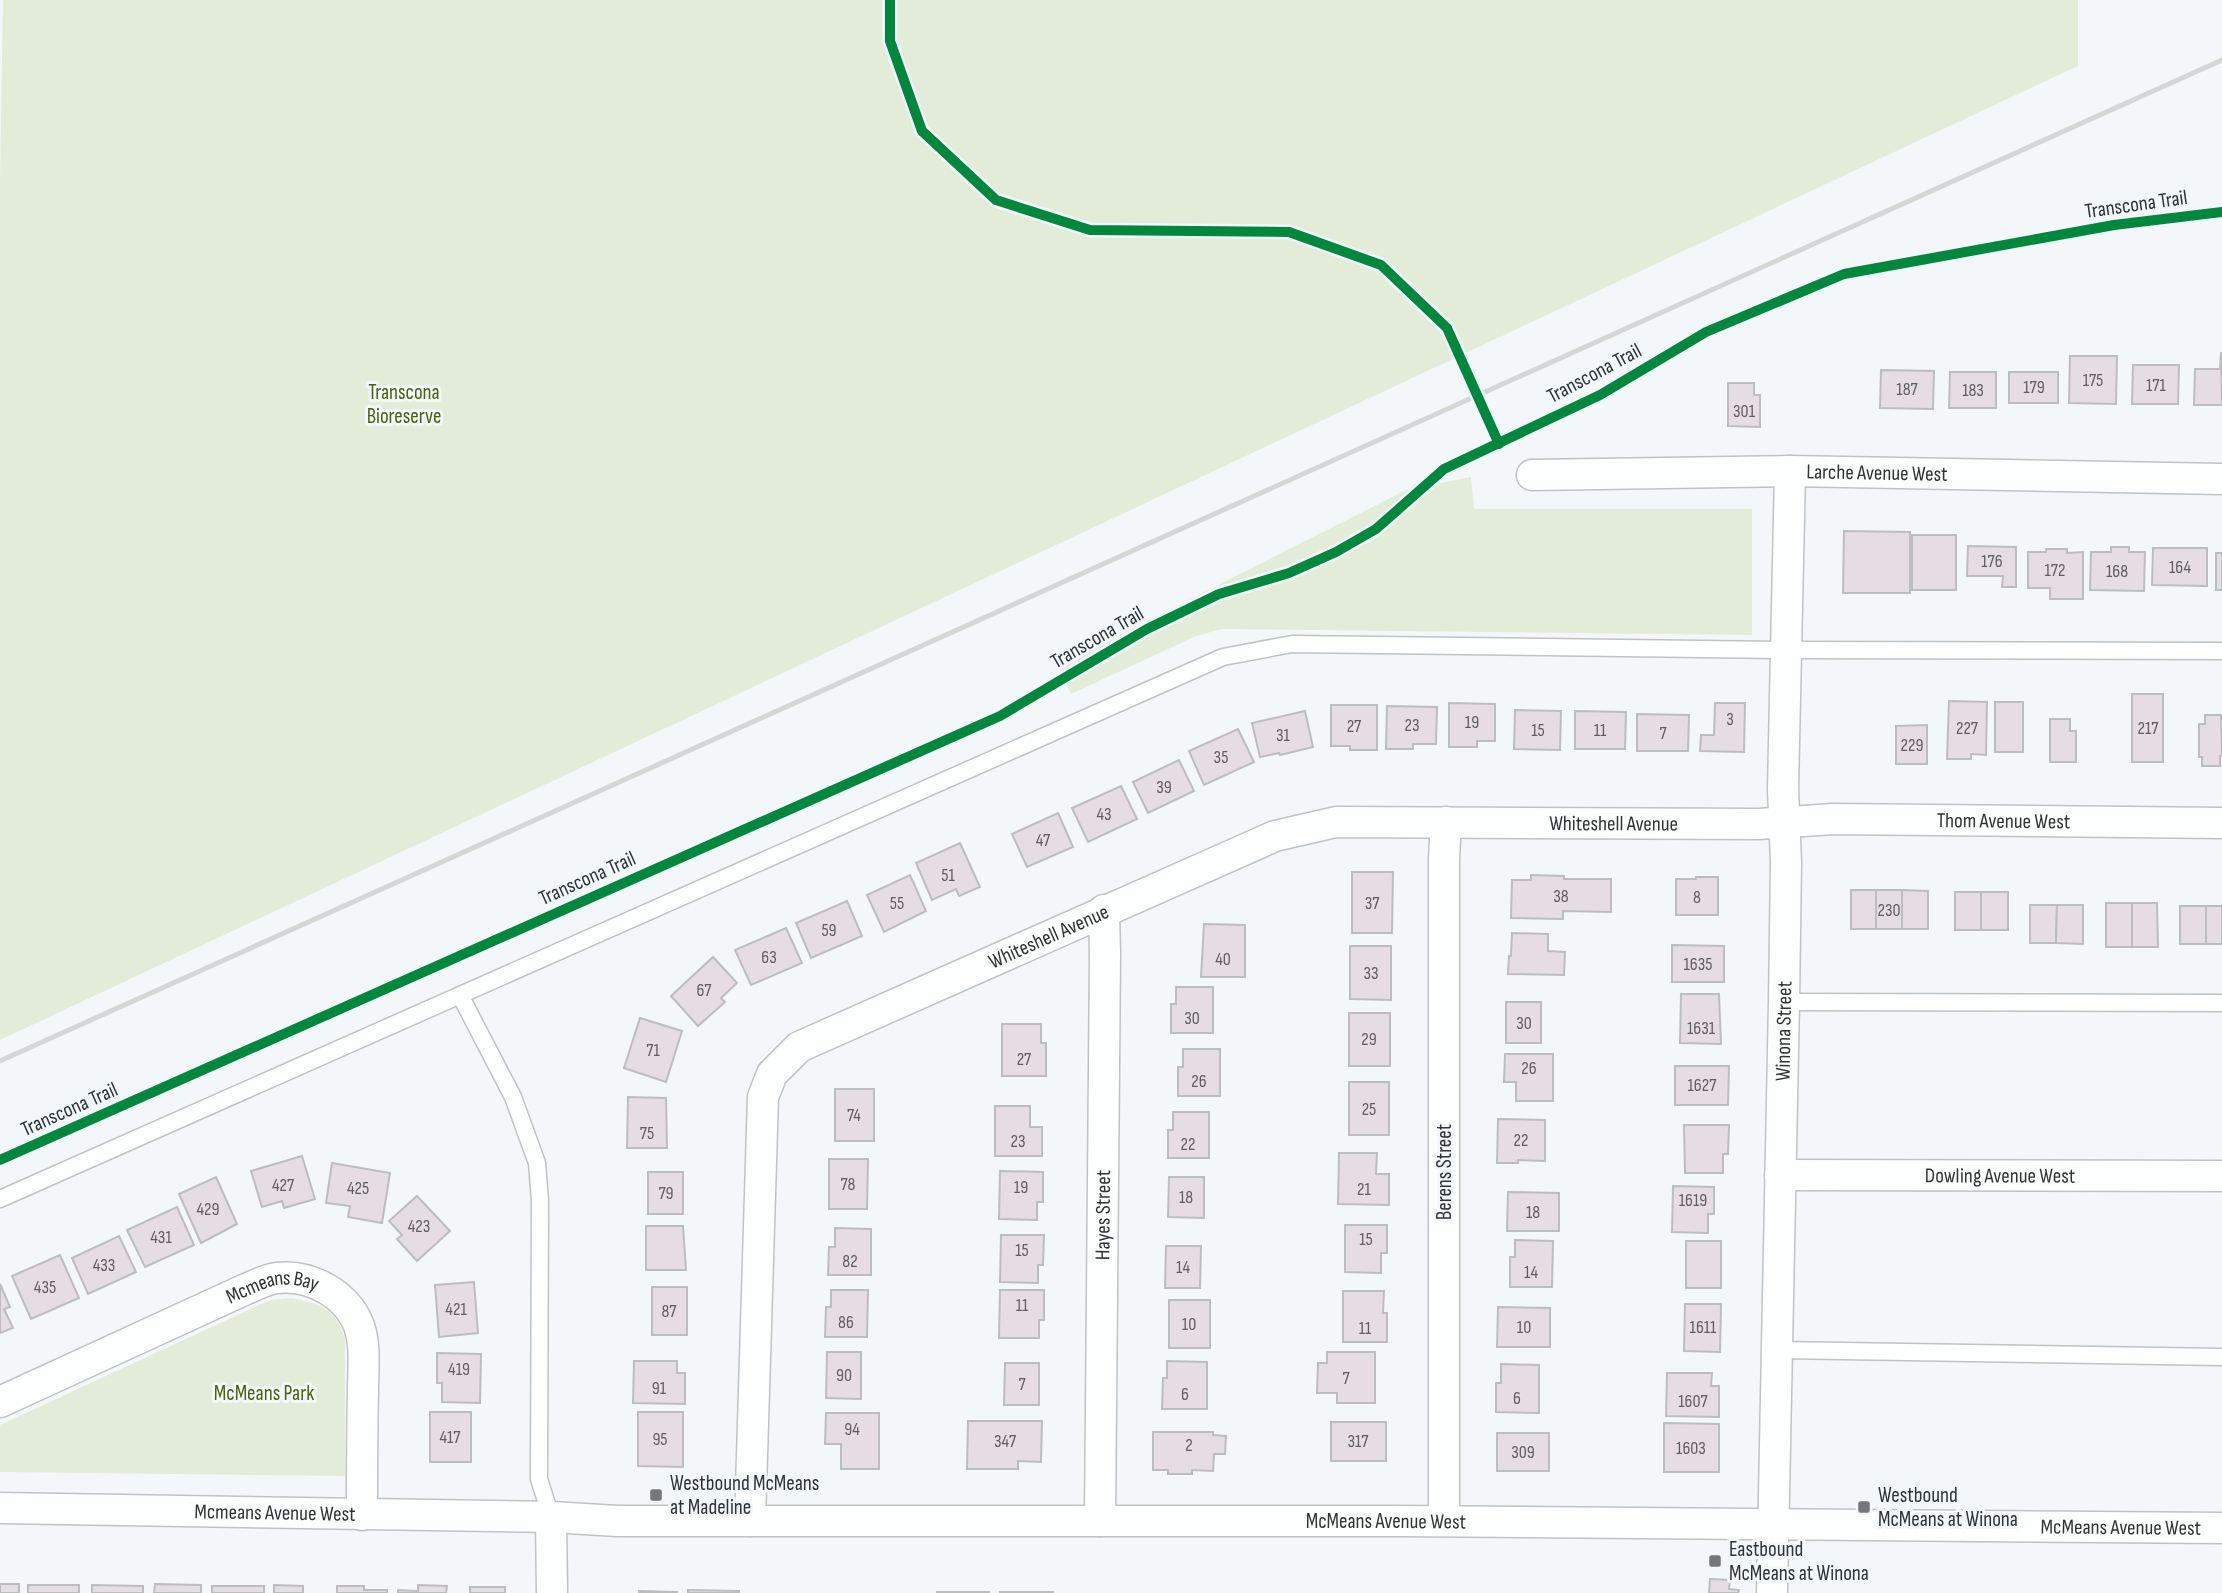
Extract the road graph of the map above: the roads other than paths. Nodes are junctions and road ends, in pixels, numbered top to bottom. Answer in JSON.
{"nodes":[{"id":1,"x":1790,"y":471,"type":"junction"},
{"id":2,"x":1532,"y":475,"type":"dead end"},
{"id":3,"x":2222,"y":479,"type":"edge"},
{"id":4,"x":1786,"y":650,"type":"junction"},
{"id":5,"x":2222,"y":651,"type":"edge"},
{"id":6,"x":1446,"y":822,"type":"junction"},
{"id":7,"x":1785,"y":823,"type":"junction"},
{"id":8,"x":2222,"y":823,"type":"edge"},
{"id":9,"x":1104,"y":910,"type":"junction"},
{"id":10,"x":460,"y":995,"type":"junction"},
{"id":11,"x":1784,"y":1002,"type":"junction"},
{"id":12,"x":2222,"y":1003,"type":"edge"},
{"id":13,"x":1780,"y":1175,"type":"junction"},
{"id":14,"x":2222,"y":1176,"type":"edge"},
{"id":15,"x":0,"y":1199,"type":"edge"},
{"id":16,"x":1776,"y":1350,"type":"junction"},
{"id":17,"x":2222,"y":1357,"type":"edge"},
{"id":18,"x":0,"y":1402,"type":"edge"},
{"id":19,"x":0,"y":1508,"type":"edge"},
{"id":20,"x":362,"y":1515,"type":"junction"},
{"id":21,"x":551,"y":1517,"type":"junction"},
{"id":22,"x":750,"y":1521,"type":"junction"},
{"id":23,"x":1100,"y":1521,"type":"junction"},
{"id":24,"x":1444,"y":1521,"type":"junction"},
{"id":25,"x":1772,"y":1525,"type":"junction"},
{"id":26,"x":2222,"y":1528,"type":"edge"},
{"id":27,"x":552,"y":1593,"type":"edge"},
{"id":28,"x":1772,"y":1593,"type":"edge"}],
"edges":[{"from":1,"to":2,"type":"street","name":"Larche Avenue West"},
{"from":1,"to":3,"type":"street","name":"Larche Avenue West"},
{"from":1,"to":4,"type":"street","name":"Winona Street"},
{"from":4,"to":5,"type":"lane"},
{"from":4,"to":7,"type":"street","name":"Winona Street"},
{"from":4,"to":10,"type":"lane"},
{"from":6,"to":7,"type":"street","name":"Whiteshell Avenue"},
{"from":6,"to":9,"type":"street","name":"Whiteshell Avenue"},
{"from":6,"to":24,"type":"street","name":"Berens Street"},
{"from":7,"to":8,"type":"street","name":"Thom Avenue West"},
{"from":7,"to":11,"type":"street","name":"Winona Street"},
{"from":9,"to":22,"type":"street","name":"Whiteshell Avenue"},
{"from":9,"to":23,"type":"street","name":"Hayes Street"},
{"from":10,"to":15,"type":"lane"},
{"from":10,"to":21,"type":"lane"},
{"from":11,"to":12,"type":"lane"},
{"from":11,"to":13,"type":"street","name":"Winona Street"},
{"from":13,"to":14,"type":"street","name":"Dowling Avenue West"},
{"from":13,"to":16,"type":"street","name":"Winona Street"},
{"from":16,"to":17,"type":"lane"},
{"from":16,"to":25,"type":"street","name":"Winona Street"},
{"from":18,"to":20,"type":"street","name":"Mcmeans Bay"},
{"from":19,"to":20,"type":"street","name":"Mcmeans Avenue West"},
{"from":20,"to":21,"type":"street","name":"Mcmeans Avenue West"},
{"from":21,"to":22,"type":"street","name":"McMeans Avenue West"},
{"from":21,"to":27,"type":"street"},
{"from":22,"to":23,"type":"street","name":"McMeans Avenue West"},
{"from":23,"to":24,"type":"street","name":"McMeans Avenue West"},
{"from":24,"to":25,"type":"street","name":"McMeans Avenue West"},
{"from":25,"to":26,"type":"street","name":"McMeans Avenue West"},
{"from":25,"to":28,"type":"street","name":"Winona Street"}]}
